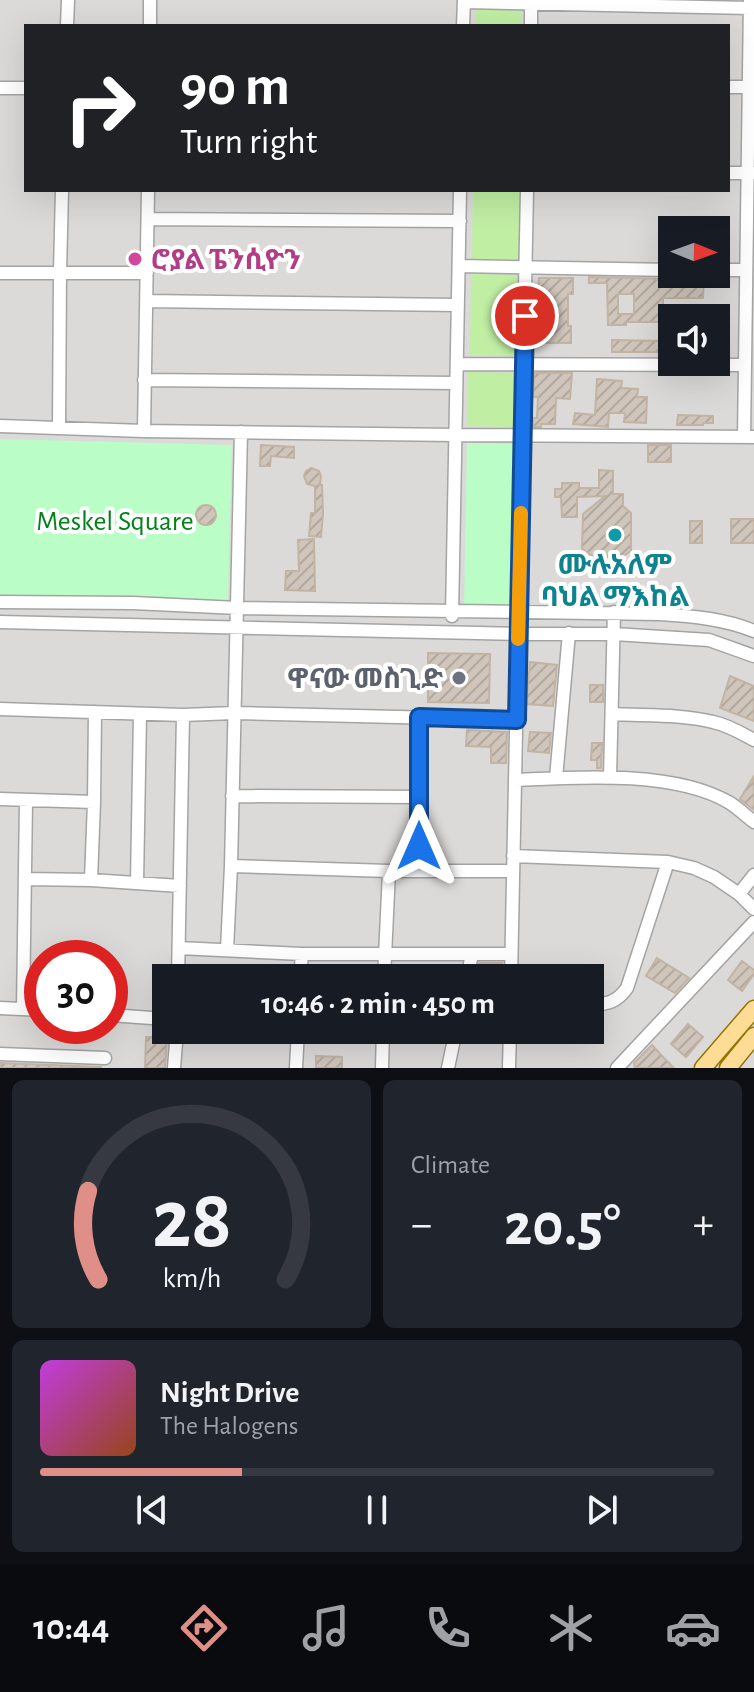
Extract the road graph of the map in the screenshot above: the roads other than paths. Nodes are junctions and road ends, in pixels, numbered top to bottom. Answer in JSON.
{"nodes":[{"id":1,"x":68,"y":0,"type":"edge"},
{"id":2,"x":150,"y":0,"type":"edge"},
{"id":3,"x":464,"y":1,"type":"edge"},
{"id":4,"x":531,"y":1,"type":"edge"},
{"id":5,"x":569,"y":2,"type":"edge"},
{"id":6,"x":750,"y":4,"type":"edge"},
{"id":7,"x":67,"y":24,"type":"edge"},
{"id":8,"x":150,"y":24,"type":"edge"},
{"id":9,"x":463,"y":24,"type":"edge"},
{"id":10,"x":531,"y":24,"type":"edge"},
{"id":11,"x":730,"y":87,"type":"edge"},
{"id":12,"x":749,"y":87,"type":"junction"},
{"id":13,"x":0,"y":88,"type":"edge"},
{"id":14,"x":24,"y":88,"type":"edge"},
{"id":15,"x":730,"y":173,"type":"edge"},
{"id":16,"x":751,"y":173,"type":"edge"},
{"id":17,"x":62,"y":192,"type":"edge"},
{"id":18,"x":148,"y":192,"type":"edge"},
{"id":19,"x":460,"y":192,"type":"edge"},
{"id":20,"x":527,"y":192,"type":"edge"},
{"id":21,"x":148,"y":219,"type":"junction"},
{"id":22,"x":460,"y":221,"type":"junction"},
{"id":23,"x":459,"y":266,"type":"junction"},
{"id":24,"x":526,"y":268,"type":"junction"},
{"id":25,"x":658,"y":270,"type":"edge"},
{"id":26,"x":730,"y":270,"type":"edge"},
{"id":27,"x":746,"y":270,"type":"junction"},
{"id":28,"x":60,"y":272,"type":"junction"},
{"id":29,"x":0,"y":273,"type":"edge"},
{"id":30,"x":147,"y":273,"type":"junction"},
{"id":31,"x":146,"y":301,"type":"junction"},
{"id":32,"x":458,"y":305,"type":"junction"},
{"id":33,"x":457,"y":364,"type":"junction"},
{"id":34,"x":524,"y":365,"type":"junction"},
{"id":35,"x":745,"y":365,"type":"junction"},
{"id":36,"x":144,"y":380,"type":"junction"},
{"id":37,"x":456,"y":383,"type":"junction"},
{"id":38,"x":0,"y":426,"type":"edge"},
{"id":39,"x":59,"y":428,"type":"junction"},
{"id":40,"x":144,"y":431,"type":"junction"},
{"id":41,"x":241,"y":432,"type":"junction"},
{"id":42,"x":455,"y":435,"type":"junction"},
{"id":43,"x":523,"y":436,"type":"junction"},
{"id":44,"x":749,"y":437,"type":"edge"},
{"id":45,"x":0,"y":602,"type":"edge"},
{"id":46,"x":80,"y":603,"type":"junction"},
{"id":47,"x":238,"y":608,"type":"junction"},
{"id":48,"x":385,"y":609,"type":"junction"},
{"id":49,"x":452,"y":612,"type":"junction"},
{"id":50,"x":520,"y":612,"type":"junction"},
{"id":51,"x":614,"y":612,"type":"junction"},
{"id":52,"x":0,"y":622,"type":"edge"},
{"id":53,"x":80,"y":623,"type":"junction"},
{"id":54,"x":235,"y":628,"type":"junction"},
{"id":55,"x":385,"y":630,"type":"junction"},
{"id":56,"x":451,"y":631,"type":"junction"},
{"id":57,"x":754,"y":631,"type":"edge"},
{"id":58,"x":569,"y":633,"type":"junction"},
{"id":59,"x":518,"y":634,"type":"junction"},
{"id":60,"x":614,"y":634,"type":"junction"},
{"id":61,"x":754,"y":656,"type":"edge"},
{"id":62,"x":0,"y":709,"type":"edge"},
{"id":63,"x":95,"y":712,"type":"junction"},
{"id":64,"x":234,"y":713,"type":"junction"},
{"id":65,"x":140,"y":714,"type":"junction"},
{"id":66,"x":612,"y":714,"type":"junction"},
{"id":67,"x":183,"y":715,"type":"junction"},
{"id":68,"x":419,"y":717,"type":"junction"},
{"id":69,"x":517,"y":720,"type":"junction"},
{"id":70,"x":754,"y":740,"type":"edge"},
{"id":71,"x":610,"y":777,"type":"junction"},
{"id":72,"x":556,"y":778,"type":"junction"},
{"id":73,"x":515,"y":780,"type":"junction"},
{"id":74,"x":232,"y":796,"type":"junction"},
{"id":75,"x":419,"y":797,"type":"junction"},
{"id":76,"x":0,"y":799,"type":"edge"},
{"id":77,"x":26,"y":800,"type":"junction"},
{"id":78,"x":94,"y":802,"type":"junction"},
{"id":79,"x":754,"y":822,"type":"edge"},
{"id":80,"x":513,"y":856,"type":"junction"},
{"id":81,"x":668,"y":862,"type":"junction"},
{"id":82,"x":231,"y":866,"type":"junction"},
{"id":83,"x":419,"y":870,"type":"junction"},
{"id":84,"x":389,"y":871,"type":"junction"},
{"id":85,"x":513,"y":871,"type":"junction"},
{"id":86,"x":754,"y":875,"type":"edge"},
{"id":87,"x":26,"y":879,"type":"junction"},
{"id":88,"x":91,"y":880,"type":"junction"},
{"id":89,"x":137,"y":883,"type":"junction"},
{"id":90,"x":180,"y":886,"type":"junction"},
{"id":91,"x":739,"y":894,"type":"junction"},
{"id":92,"x":754,"y":909,"type":"edge"},
{"id":93,"x":754,"y":922,"type":"edge"},
{"id":94,"x":179,"y":948,"type":"junction"},
{"id":95,"x":227,"y":950,"type":"junction"},
{"id":96,"x":302,"y":954,"type":"junction"},
{"id":97,"x":385,"y":954,"type":"junction"},
{"id":98,"x":472,"y":954,"type":"junction"},
{"id":99,"x":511,"y":954,"type":"junction"},
{"id":100,"x":178,"y":964,"type":"edge"},
{"id":101,"x":301,"y":964,"type":"edge"},
{"id":102,"x":385,"y":964,"type":"edge"},
{"id":103,"x":470,"y":964,"type":"edge"},
{"id":104,"x":511,"y":964,"type":"edge"},
{"id":105,"x":604,"y":1005,"type":"edge"},
{"id":106,"x":0,"y":1008,"type":"edge"},
{"id":107,"x":23,"y":1009,"type":"joint"},
{"id":108,"x":754,"y":1009,"type":"edge"},
{"id":109,"x":128,"y":1016,"type":"edge"},
{"id":110,"x":152,"y":1018,"type":"edge"},
{"id":111,"x":754,"y":1036,"type":"edge"},
{"id":112,"x":176,"y":1044,"type":"edge"},
{"id":113,"x":297,"y":1044,"type":"edge"},
{"id":114,"x":383,"y":1044,"type":"edge"},
{"id":115,"x":453,"y":1044,"type":"edge"},
{"id":116,"x":510,"y":1044,"type":"edge"},
{"id":117,"x":0,"y":1054,"type":"edge"},
{"id":118,"x":105,"y":1058,"type":"dead end"},
{"id":119,"x":174,"y":1068,"type":"edge"},
{"id":120,"x":296,"y":1068,"type":"edge"},
{"id":121,"x":382,"y":1068,"type":"edge"},
{"id":122,"x":448,"y":1068,"type":"edge"},
{"id":123,"x":509,"y":1068,"type":"edge"},
{"id":124,"x":617,"y":1068,"type":"edge"},
{"id":125,"x":703,"y":1068,"type":"edge"},
{"id":126,"x":728,"y":1068,"type":"edge"}],
"edges":[{"from":1,"to":7,"type":"street"},
{"from":2,"to":8,"type":"street"},
{"from":3,"to":4,"type":"street"},
{"from":3,"to":9,"type":"street"},
{"from":4,"to":5,"type":"street"},
{"from":4,"to":10,"type":"street"},
{"from":5,"to":6,"type":"street"},
{"from":6,"to":12,"type":"street"},
{"from":11,"to":12,"type":"street"},
{"from":12,"to":16,"type":"street"},
{"from":13,"to":14,"type":"street"},
{"from":15,"to":16,"type":"street"},
{"from":16,"to":27,"type":"street"},
{"from":17,"to":28,"type":"street"},
{"from":18,"to":21,"type":"street"},
{"from":19,"to":22,"type":"street"},
{"from":20,"to":24,"type":"street"},
{"from":21,"to":22,"type":"street"},
{"from":21,"to":30,"type":"street"},
{"from":22,"to":23,"type":"street"},
{"from":23,"to":24,"type":"street"},
{"from":23,"to":32,"type":"street"},
{"from":24,"to":25,"type":"street"},
{"from":24,"to":34,"type":"street"},
{"from":26,"to":27,"type":"street"},
{"from":27,"to":35,"type":"street"},
{"from":28,"to":29,"type":"street"},
{"from":28,"to":30,"type":"street"},
{"from":28,"to":39,"type":"street"},
{"from":30,"to":31,"type":"street"},
{"from":31,"to":32,"type":"street"},
{"from":31,"to":36,"type":"street"},
{"from":32,"to":33,"type":"street"},
{"from":33,"to":34,"type":"street"},
{"from":33,"to":37,"type":"street"},
{"from":34,"to":35,"type":"street"},
{"from":34,"to":43,"type":"street"},
{"from":35,"to":44,"type":"street"},
{"from":36,"to":37,"type":"street"},
{"from":36,"to":40,"type":"street"},
{"from":37,"to":42,"type":"street"},
{"from":38,"to":39,"type":"street"},
{"from":39,"to":40,"type":"street"},
{"from":40,"to":41,"type":"street"},
{"from":41,"to":42,"type":"street"},
{"from":41,"to":47,"type":"street"},
{"from":42,"to":43,"type":"street"},
{"from":42,"to":49,"type":"street"},
{"from":43,"to":44,"type":"street"},
{"from":43,"to":50,"type":"street"},
{"from":45,"to":46,"type":"street"},
{"from":46,"to":47,"type":"street"},
{"from":46,"to":53,"type":"street"},
{"from":47,"to":48,"type":"street"},
{"from":47,"to":54,"type":"street"},
{"from":48,"to":49,"type":"street"},
{"from":48,"to":55,"type":"street"},
{"from":49,"to":50,"type":"street"},
{"from":49,"to":56,"type":"street"},
{"from":50,"to":51,"type":"street"},
{"from":50,"to":59,"type":"street"},
{"from":51,"to":57,"type":"street"},
{"from":51,"to":60,"type":"street"},
{"from":52,"to":53,"type":"street"},
{"from":53,"to":54,"type":"street"},
{"from":54,"to":55,"type":"street"},
{"from":54,"to":64,"type":"street"},
{"from":55,"to":56,"type":"street"},
{"from":56,"to":59,"type":"street"},
{"from":58,"to":59,"type":"street"},
{"from":58,"to":60,"type":"street"},
{"from":58,"to":72,"type":"street"},
{"from":59,"to":69,"type":"street"},
{"from":60,"to":61,"type":"street"},
{"from":60,"to":66,"type":"street"},
{"from":62,"to":63,"type":"street"},
{"from":63,"to":65,"type":"street"},
{"from":63,"to":78,"type":"street"},
{"from":64,"to":67,"type":"street"},
{"from":64,"to":68,"type":"street"},
{"from":64,"to":74,"type":"street"},
{"from":65,"to":67,"type":"street"},
{"from":65,"to":89,"type":"street"},
{"from":66,"to":70,"type":"street"},
{"from":66,"to":71,"type":"street"},
{"from":67,"to":90,"type":"street"},
{"from":68,"to":69,"type":"street"},
{"from":68,"to":75,"type":"street"},
{"from":69,"to":73,"type":"street"},
{"from":71,"to":72,"type":"street"},
{"from":71,"to":79,"type":"street"},
{"from":72,"to":73,"type":"street"},
{"from":73,"to":80,"type":"street"},
{"from":74,"to":75,"type":"street"},
{"from":74,"to":82,"type":"street"},
{"from":75,"to":83,"type":"street"},
{"from":76,"to":77,"type":"street"},
{"from":77,"to":78,"type":"street"},
{"from":77,"to":87,"type":"street"},
{"from":78,"to":88,"type":"street"},
{"from":80,"to":81,"type":"street"},
{"from":80,"to":85,"type":"street"},
{"from":81,"to":91,"type":"street"},
{"from":81,"to":105,"type":"street"},
{"from":82,"to":84,"type":"street"},
{"from":82,"to":95,"type":"street"},
{"from":83,"to":84,"type":"street"},
{"from":83,"to":85,"type":"street"},
{"from":84,"to":97,"type":"street"},
{"from":85,"to":99,"type":"street"},
{"from":86,"to":91,"type":"street"},
{"from":87,"to":88,"type":"street"},
{"from":87,"to":107,"type":"street"},
{"from":88,"to":89,"type":"street"},
{"from":89,"to":90,"type":"street"},
{"from":90,"to":94,"type":"street"},
{"from":91,"to":92,"type":"street"},
{"from":93,"to":124,"type":"street"},
{"from":94,"to":95,"type":"street"},
{"from":94,"to":100,"type":"street"},
{"from":95,"to":96,"type":"street"},
{"from":96,"to":97,"type":"street"},
{"from":96,"to":101,"type":"street"},
{"from":97,"to":98,"type":"street"},
{"from":97,"to":102,"type":"street"},
{"from":98,"to":99,"type":"street"},
{"from":98,"to":103,"type":"street"},
{"from":99,"to":104,"type":"street"},
{"from":106,"to":107,"type":"street"},
{"from":108,"to":125,"type":"main road"},
{"from":109,"to":110,"type":"street"},
{"from":111,"to":126,"type":"main road"},
{"from":112,"to":119,"type":"street"},
{"from":113,"to":120,"type":"street"},
{"from":114,"to":121,"type":"street"},
{"from":115,"to":122,"type":"street"},
{"from":116,"to":123,"type":"street"},
{"from":117,"to":118,"type":"street"}]}
